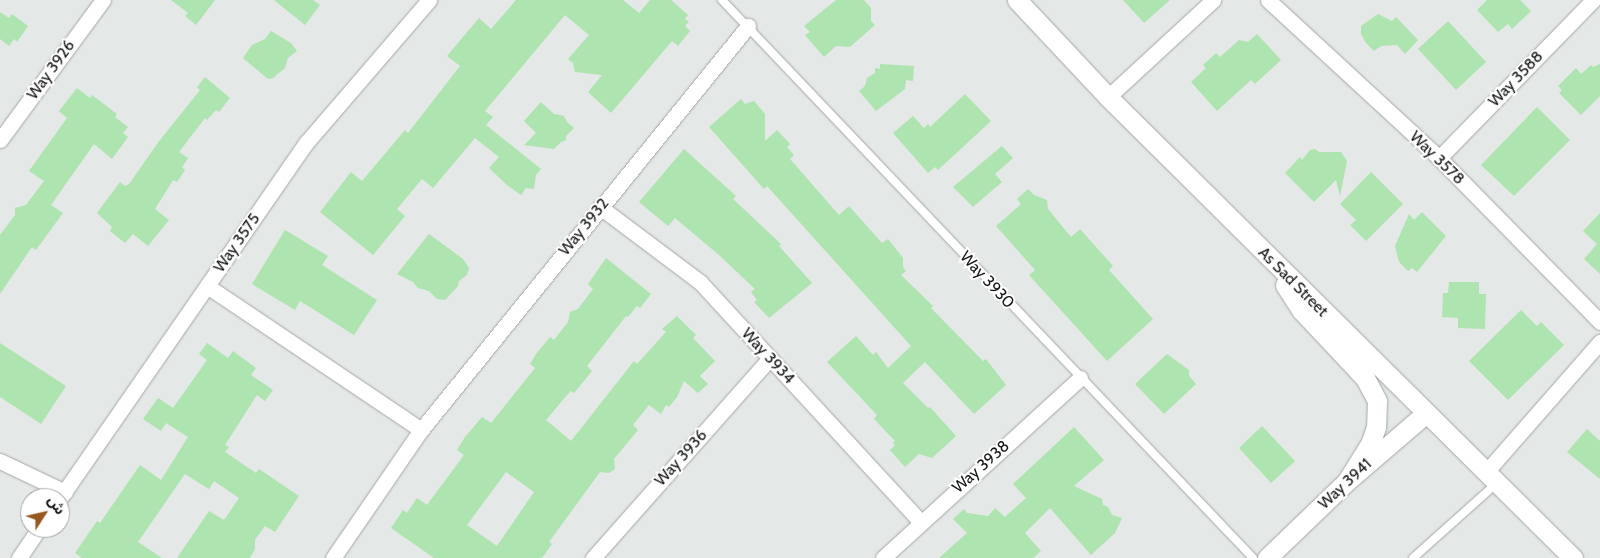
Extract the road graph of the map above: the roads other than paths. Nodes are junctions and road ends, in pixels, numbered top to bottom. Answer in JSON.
{"nodes":[{"id":1,"x":103,"y":0,"type":"edge"},
{"id":2,"x":430,"y":0,"type":"edge"},
{"id":3,"x":722,"y":0,"type":"edge"},
{"id":4,"x":1018,"y":0,"type":"edge"},
{"id":5,"x":1213,"y":0,"type":"edge"},
{"id":6,"x":1268,"y":0,"type":"edge"},
{"id":7,"x":1593,"y":0,"type":"edge"},
{"id":8,"x":748,"y":26,"type":"junction"},
{"id":9,"x":1108,"y":97,"type":"junction"},
{"id":10,"x":0,"y":140,"type":"edge"},
{"id":11,"x":1439,"y":158,"type":"junction"},
{"id":12,"x":600,"y":207,"type":"junction"},
{"id":13,"x":1276,"y":266,"type":"junction"},
{"id":14,"x":207,"y":286,"type":"junction"},
{"id":15,"x":1600,"y":322,"type":"edge"},
{"id":16,"x":1600,"y":342,"type":"edge"},
{"id":17,"x":770,"y":358,"type":"junction"},
{"id":18,"x":1080,"y":378,"type":"junction"},
{"id":19,"x":1426,"y":413,"type":"junction"},
{"id":20,"x":421,"y":430,"type":"junction"},
{"id":21,"x":0,"y":461,"type":"edge"},
{"id":22,"x":1492,"y":478,"type":"junction"},
{"id":23,"x":1347,"y":481,"type":"junction"},
{"id":24,"x":49,"y":488,"type":"edge"},
{"id":25,"x":67,"y":488,"type":"edge"},
{"id":26,"x":921,"y":522,"type":"junction"},
{"id":27,"x":32,"y":538,"type":"edge"},
{"id":28,"x":18,"y":558,"type":"edge"},
{"id":29,"x":333,"y":558,"type":"edge"},
{"id":30,"x":593,"y":558,"type":"edge"},
{"id":31,"x":883,"y":558,"type":"edge"},
{"id":32,"x":1253,"y":558,"type":"edge"},
{"id":33,"x":1268,"y":558,"type":"edge"},
{"id":34,"x":1413,"y":558,"type":"edge"},
{"id":35,"x":1573,"y":558,"type":"edge"}],
"edges":[{"from":1,"to":10,"type":"street","name":"Way 3926"},
{"from":2,"to":14,"type":"street","name":"Way 3575"},
{"from":3,"to":8,"type":"lane","name":"Way 3930"},
{"from":4,"to":9,"type":"street","name":"As Sad Street"},
{"from":5,"to":9,"type":"street"},
{"from":6,"to":11,"type":"street","name":"Way 3578"},
{"from":7,"to":11,"type":"street","name":"Way 3588"},
{"from":8,"to":12,"type":"street","name":"Way 3932"},
{"from":8,"to":18,"type":"lane","name":"Way 3930"},
{"from":9,"to":13,"type":"street","name":"As Sad Street"},
{"from":11,"to":15,"type":"street","name":"Way 3578"},
{"from":12,"to":17,"type":"street","name":"Way 3934"},
{"from":12,"to":20,"type":"street","name":"Way 3932"},
{"from":13,"to":19,"type":"street","name":"As Sad Street"},
{"from":13,"to":23,"type":"street"},
{"from":14,"to":20,"type":"street"},
{"from":14,"to":25,"type":"street","name":"Way 3575"},
{"from":16,"to":22,"type":"street"},
{"from":17,"to":26,"type":"street","name":"Way 3934"},
{"from":17,"to":30,"type":"street","name":"Way 3936"},
{"from":18,"to":26,"type":"street","name":"Way 3938"},
{"from":18,"to":32,"type":"lane","name":"Way 3930"},
{"from":19,"to":22,"type":"street","name":"As Sad Street"},
{"from":19,"to":23,"type":"street","name":"Way 3941"},
{"from":20,"to":29,"type":"street","name":"Way 3932"},
{"from":21,"to":24,"type":"street"},
{"from":22,"to":34,"type":"lane"},
{"from":22,"to":35,"type":"street","name":"As Sad Street"},
{"from":23,"to":33,"type":"street","name":"Way 3941"},
{"from":26,"to":31,"type":"street","name":"Way 3938"},
{"from":27,"to":28,"type":"street"}]}
